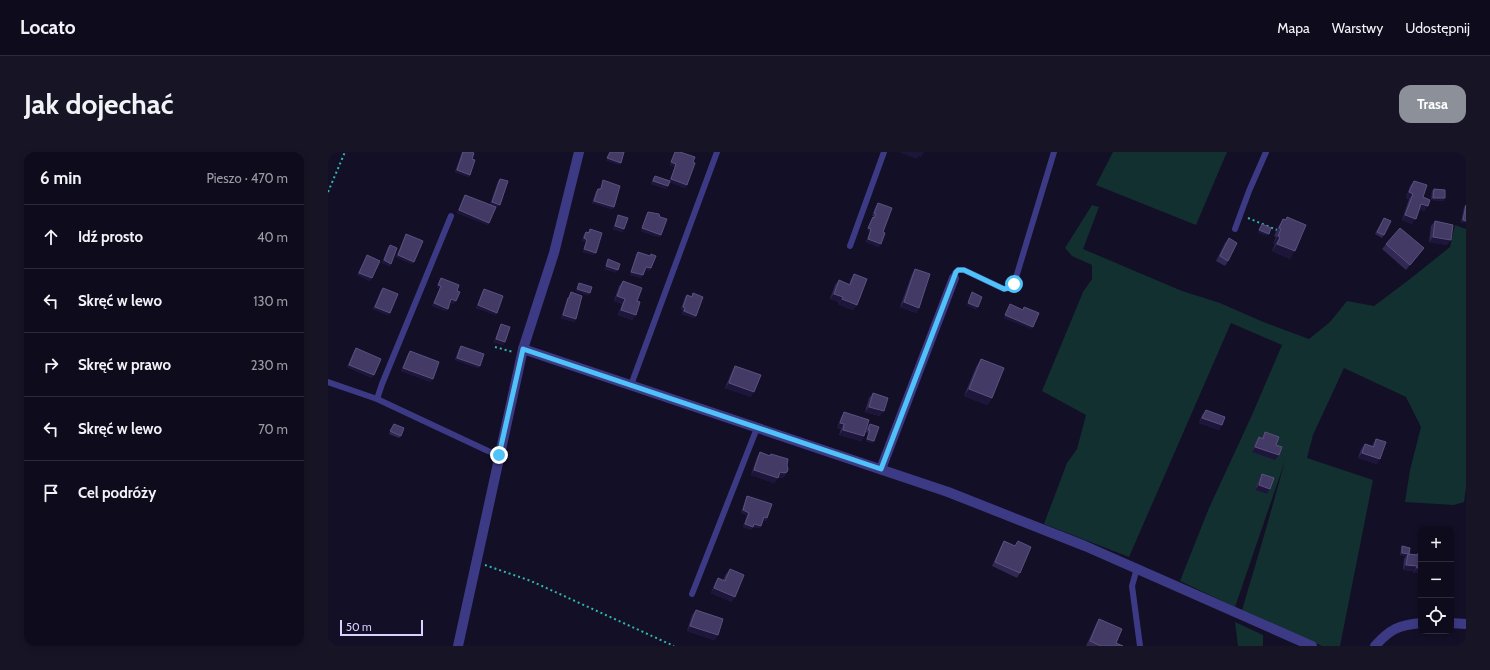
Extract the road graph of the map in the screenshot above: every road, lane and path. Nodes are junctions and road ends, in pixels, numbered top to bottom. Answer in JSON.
{"nodes":[{"id":1,"x":345,"y":152,"type":"edge"},
{"id":2,"x":579,"y":152,"type":"edge"},
{"id":3,"x":717,"y":152,"type":"edge"},
{"id":4,"x":884,"y":152,"type":"edge"},
{"id":5,"x":1054,"y":152,"type":"edge"},
{"id":6,"x":1266,"y":152,"type":"edge"},
{"id":7,"x":328,"y":192,"type":"edge"},
{"id":8,"x":1240,"y":214,"type":"junction"},
{"id":9,"x":451,"y":216,"type":"dead end"},
{"id":10,"x":1235,"y":229,"type":"dead end"},
{"id":11,"x":1276,"y":230,"type":"dead end"},
{"id":12,"x":850,"y":246,"type":"dead end"},
{"id":13,"x":954,"y":278,"type":"joint"},
{"id":14,"x":495,"y":347,"type":"dead end"},
{"id":15,"x":522,"y":352,"type":"junction"},
{"id":16,"x":328,"y":382,"type":"edge"},
{"id":17,"x":631,"y":385,"type":"junction"},
{"id":18,"x":377,"y":399,"type":"junction"},
{"id":19,"x":758,"y":428,"type":"junction"},
{"id":20,"x":499,"y":455,"type":"junction"},
{"id":21,"x":881,"y":469,"type":"junction"},
{"id":22,"x":476,"y":562,"type":"junction"},
{"id":23,"x":1137,"y":568,"type":"junction"},
{"id":24,"x":692,"y":594,"type":"dead end"},
{"id":25,"x":1418,"y":623,"type":"edge"},
{"id":26,"x":1454,"y":623,"type":"edge"},
{"id":27,"x":1466,"y":624,"type":"edge"},
{"id":28,"x":458,"y":646,"type":"edge"},
{"id":29,"x":674,"y":646,"type":"edge"},
{"id":30,"x":1140,"y":646,"type":"edge"},
{"id":31,"x":1312,"y":646,"type":"edge"},
{"id":32,"x":1375,"y":646,"type":"edge"}],
"edges":[{"from":1,"to":7,"type":"path"},
{"from":2,"to":15,"type":"street"},
{"from":3,"to":17,"type":"lane"},
{"from":4,"to":12,"type":"lane"},
{"from":5,"to":13,"type":"lane"},
{"from":6,"to":8,"type":"lane"},
{"from":8,"to":10,"type":"lane"},
{"from":8,"to":11,"type":"path"},
{"from":9,"to":18,"type":"lane"},
{"from":13,"to":21,"type":"street"},
{"from":14,"to":15,"type":"path"},
{"from":15,"to":17,"type":"street"},
{"from":15,"to":20,"type":"street"},
{"from":16,"to":18,"type":"lane"},
{"from":17,"to":19,"type":"street"},
{"from":18,"to":20,"type":"lane"},
{"from":19,"to":21,"type":"street"},
{"from":19,"to":24,"type":"lane"},
{"from":20,"to":22,"type":"street"},
{"from":21,"to":23,"type":"street"},
{"from":22,"to":28,"type":"street"},
{"from":22,"to":29,"type":"path"},
{"from":23,"to":30,"type":"lane"},
{"from":23,"to":31,"type":"street"},
{"from":25,"to":32,"type":"street"},
{"from":26,"to":27,"type":"street"}]}
